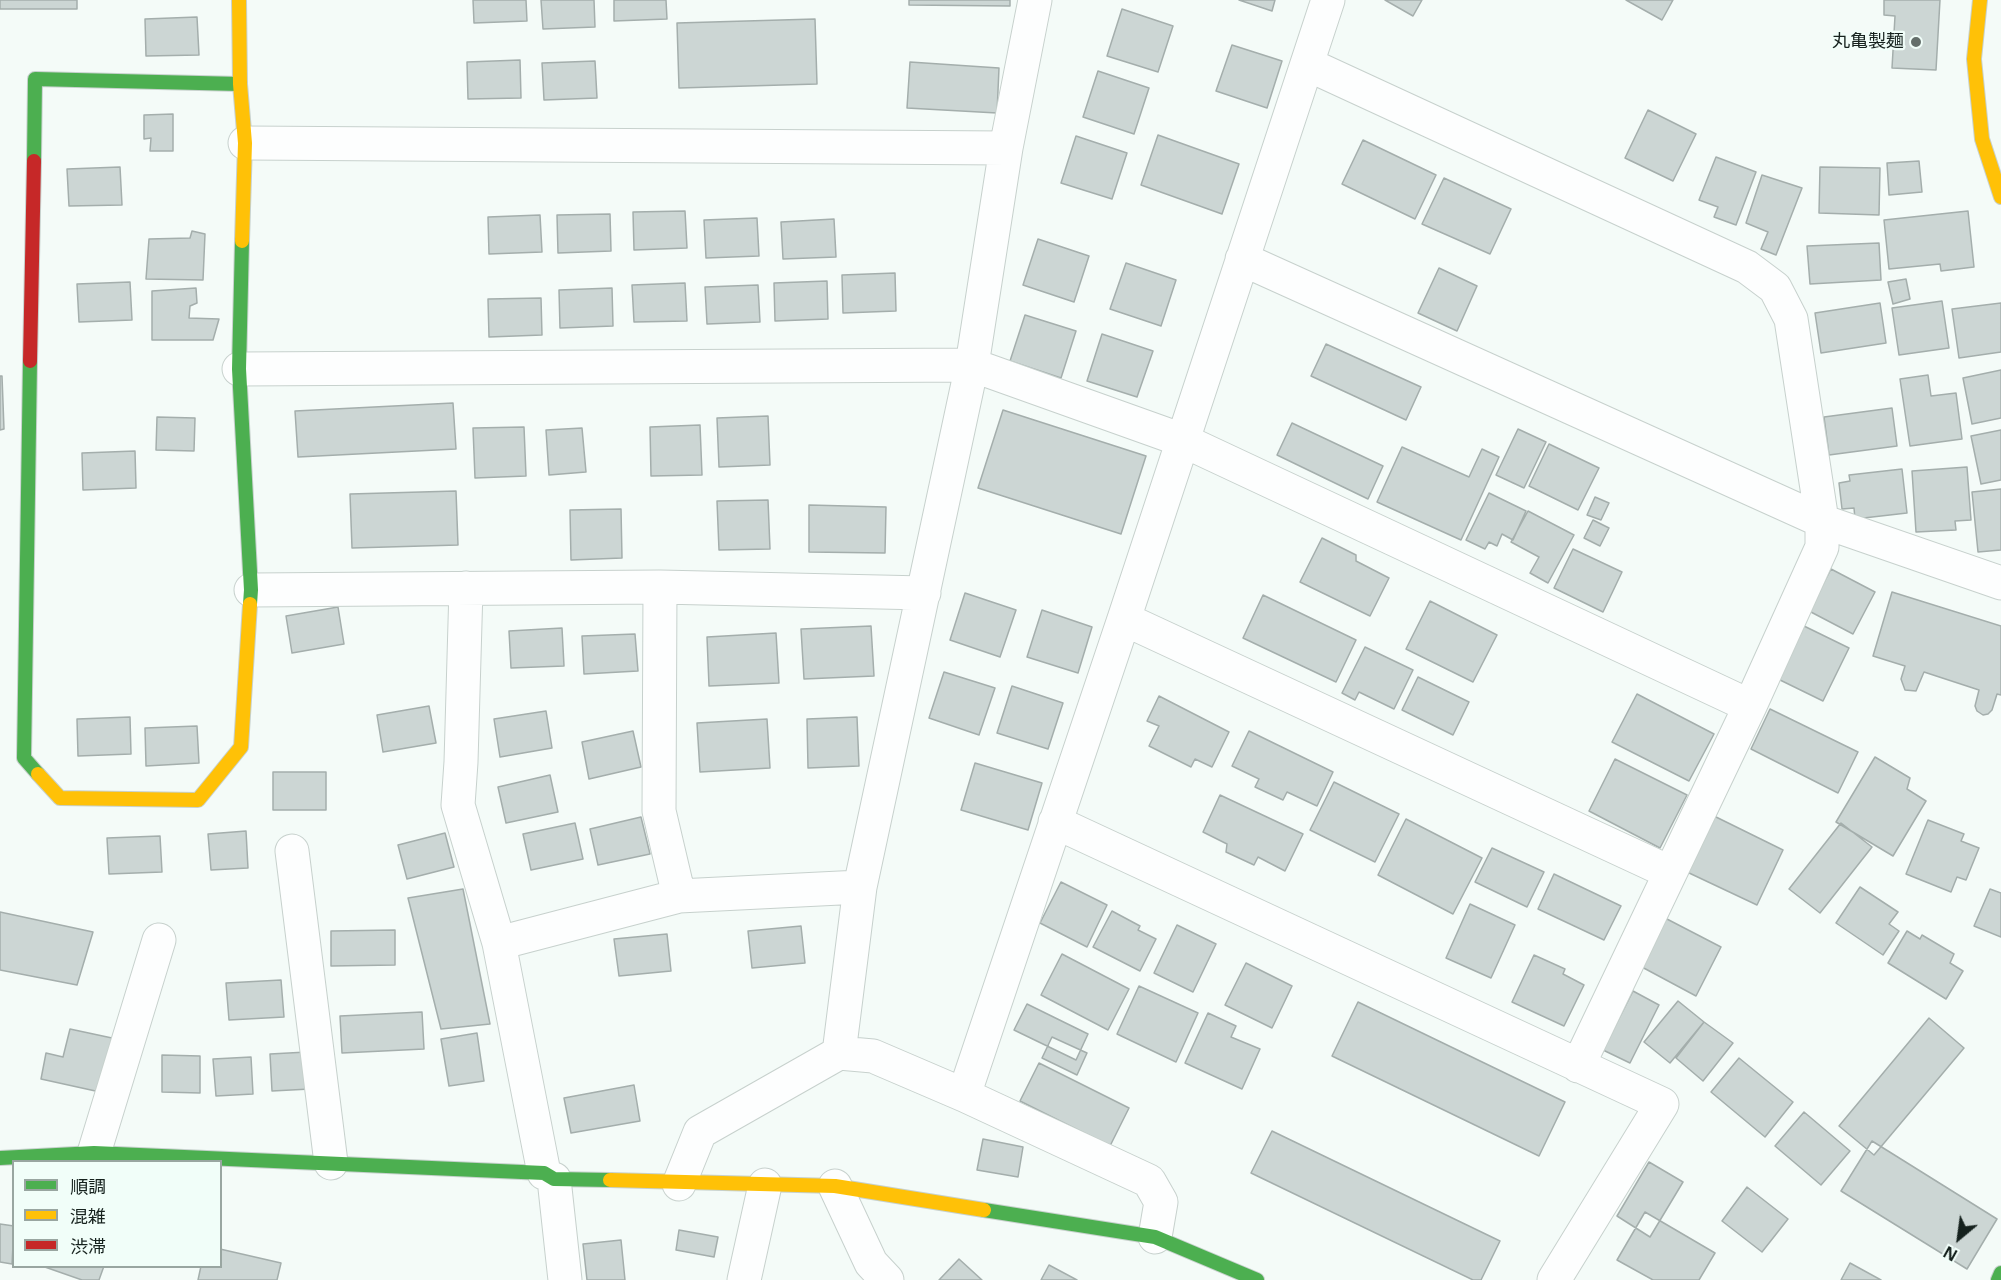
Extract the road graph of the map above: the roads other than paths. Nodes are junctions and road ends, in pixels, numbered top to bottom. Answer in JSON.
{"nodes":[{"id":1,"x":239,"y":0,"type":"edge"},
{"id":2,"x":1035,"y":0,"type":"edge"},
{"id":3,"x":1328,"y":0,"type":"edge"},
{"id":4,"x":1980,"y":0,"type":"edge"},
{"id":5,"x":1307,"y":64,"type":"junction"},
{"id":6,"x":240,"y":84,"type":"junction"},
{"id":7,"x":245,"y":143,"type":"junction"},
{"id":8,"x":1006,"y":148,"type":"junction"},
{"id":9,"x":2001,"y":197,"type":"edge"},
{"id":10,"x":1242,"y":259,"type":"junction"},
{"id":11,"x":972,"y":365,"type":"junction"},
{"id":12,"x":239,"y":369,"type":"junction"},
{"id":13,"x":1182,"y":440,"type":"junction"},
{"id":14,"x":1822,"y":521,"type":"junction"},
{"id":15,"x":2001,"y":583,"type":"edge"},
{"id":16,"x":660,"y":587,"type":"junction"},
{"id":17,"x":466,"y":588,"type":"junction"},
{"id":18,"x":251,"y":590,"type":"junction"},
{"id":19,"x":924,"y":593,"type":"junction"},
{"id":20,"x":1124,"y":619,"type":"junction"},
{"id":21,"x":1750,"y":706,"type":"junction"},
{"id":22,"x":1055,"y":822,"type":"junction"},
{"id":23,"x":292,"y":851,"type":"dead end"},
{"id":24,"x":1669,"y":872,"type":"junction"},
{"id":25,"x":860,"y":887,"type":"junction"},
{"id":26,"x":679,"y":896,"type":"junction"},
{"id":27,"x":159,"y":940,"type":"dead end"},
{"id":28,"x":499,"y":943,"type":"junction"},
{"id":29,"x":839,"y":1053,"type":"junction"},
{"id":30,"x":1578,"y":1066,"type":"junction"},
{"id":31,"x":964,"y":1095,"type":"junction"},
{"id":32,"x":94,"y":1153,"type":"junction"},
{"id":33,"x":0,"y":1158,"type":"edge"},
{"id":34,"x":332,"y":1163,"type":"junction"},
{"id":35,"x":549,"y":1176,"type":"junction"},
{"id":36,"x":679,"y":1184,"type":"junction"},
{"id":37,"x":765,"y":1185,"type":"junction"},
{"id":38,"x":835,"y":1186,"type":"junction"},
{"id":39,"x":1155,"y":1237,"type":"junction"},
{"id":40,"x":2001,"y":1273,"type":"edge"},
{"id":41,"x":564,"y":1280,"type":"edge"},
{"id":42,"x":744,"y":1280,"type":"edge"},
{"id":43,"x":886,"y":1280,"type":"edge"},
{"id":44,"x":1257,"y":1280,"type":"edge"},
{"id":45,"x":1554,"y":1280,"type":"edge"},
{"id":46,"x":1998,"y":1280,"type":"edge"}],
"edges":[{"from":1,"to":6,"type":"street"},
{"from":2,"to":8,"type":"street"},
{"from":3,"to":5,"type":"street"},
{"from":4,"to":9,"type":"street"},
{"from":5,"to":10,"type":"street"},
{"from":5,"to":14,"type":"street"},
{"from":6,"to":7,"type":"street"},
{"from":6,"to":18,"type":"street"},
{"from":7,"to":8,"type":"street"},
{"from":7,"to":12,"type":"street"},
{"from":8,"to":11,"type":"street"},
{"from":10,"to":13,"type":"street"},
{"from":10,"to":14,"type":"street"},
{"from":11,"to":12,"type":"street"},
{"from":11,"to":13,"type":"street"},
{"from":11,"to":19,"type":"street"},
{"from":12,"to":18,"type":"street"},
{"from":13,"to":20,"type":"street"},
{"from":13,"to":21,"type":"street"},
{"from":14,"to":15,"type":"street"},
{"from":14,"to":21,"type":"street"},
{"from":16,"to":17,"type":"street"},
{"from":16,"to":19,"type":"street"},
{"from":16,"to":26,"type":"street"},
{"from":17,"to":18,"type":"street"},
{"from":17,"to":28,"type":"street"},
{"from":19,"to":25,"type":"street"},
{"from":20,"to":22,"type":"street"},
{"from":20,"to":24,"type":"street"},
{"from":21,"to":24,"type":"street"},
{"from":22,"to":30,"type":"street"},
{"from":22,"to":31,"type":"street"},
{"from":23,"to":34,"type":"street"},
{"from":24,"to":30,"type":"street"},
{"from":25,"to":26,"type":"street"},
{"from":25,"to":29,"type":"street"},
{"from":26,"to":28,"type":"street"},
{"from":27,"to":32,"type":"street"},
{"from":28,"to":35,"type":"street"},
{"from":29,"to":31,"type":"street"},
{"from":29,"to":36,"type":"street"},
{"from":30,"to":45,"type":"street"},
{"from":31,"to":39,"type":"street"},
{"from":32,"to":33,"type":"street"},
{"from":32,"to":34,"type":"street"},
{"from":34,"to":35,"type":"street"},
{"from":35,"to":36,"type":"street"},
{"from":35,"to":41,"type":"street"},
{"from":36,"to":37,"type":"street"},
{"from":37,"to":38,"type":"street"},
{"from":37,"to":42,"type":"street"},
{"from":38,"to":39,"type":"street"},
{"from":38,"to":43,"type":"street"},
{"from":39,"to":44,"type":"street"},
{"from":40,"to":46,"type":"street"}]}
